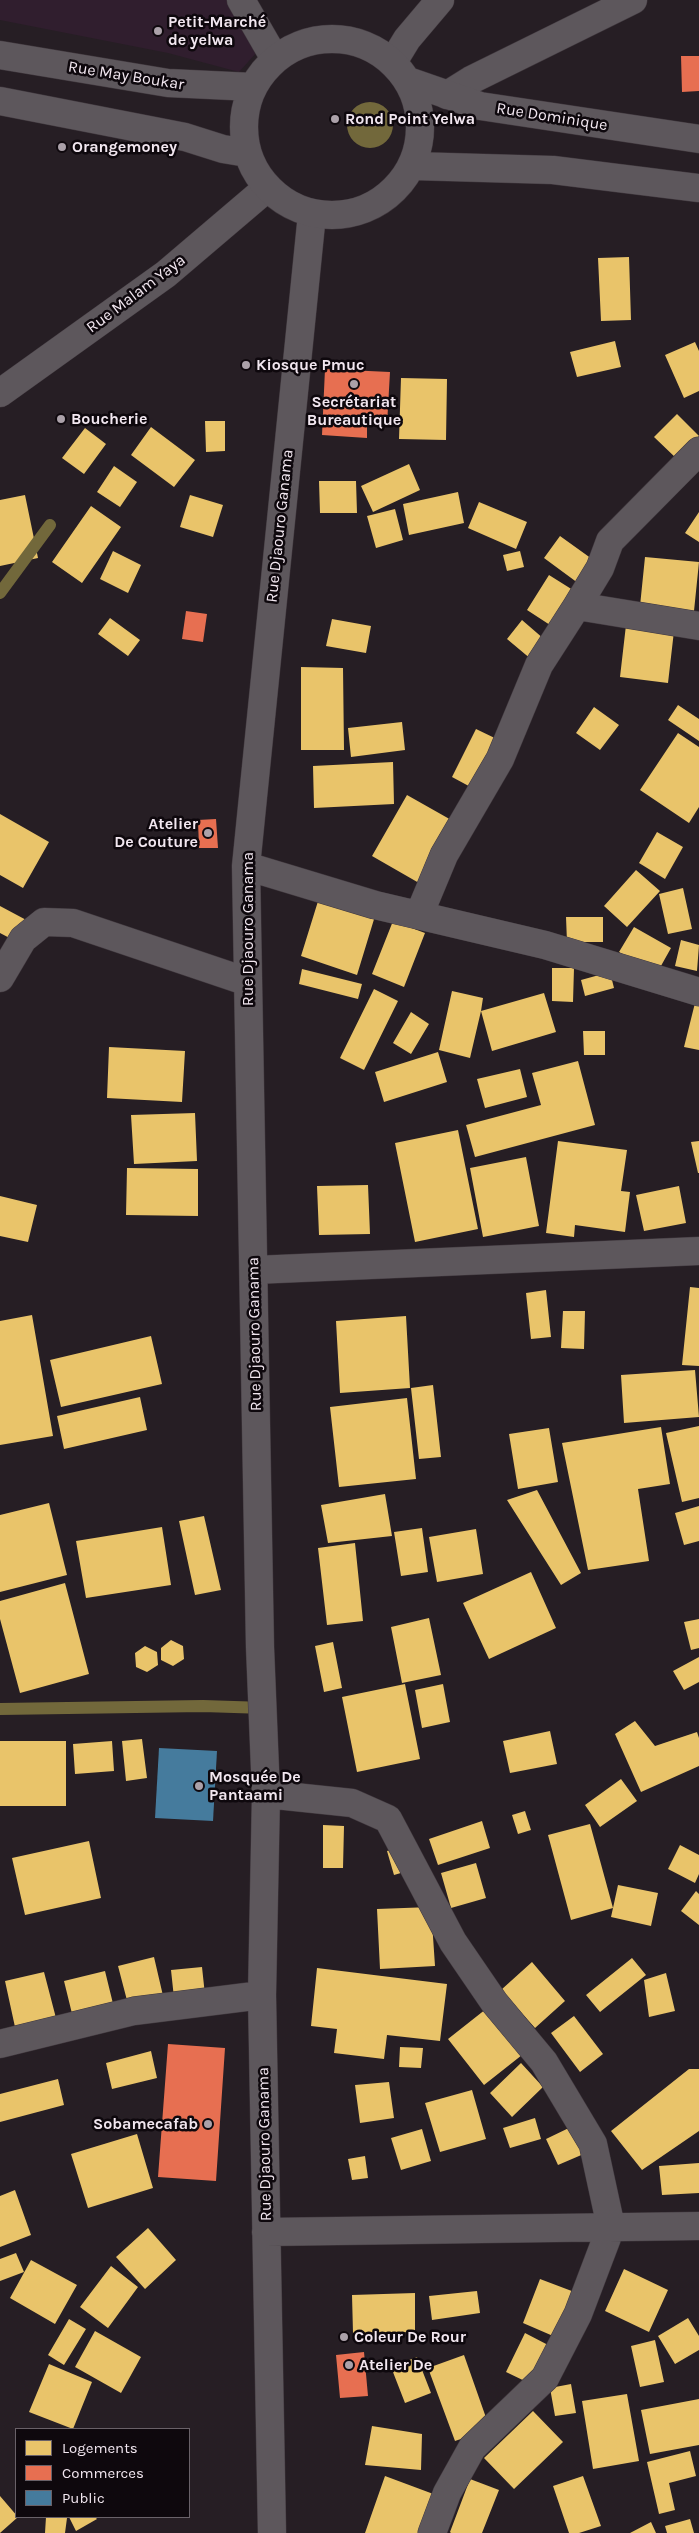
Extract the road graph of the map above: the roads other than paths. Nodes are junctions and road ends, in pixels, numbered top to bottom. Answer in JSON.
{"nodes":[{"id":1,"x":241,"y":0,"type":"edge"},
{"id":2,"x":440,"y":0,"type":"edge"},
{"id":3,"x":633,"y":0,"type":"edge"},
{"id":4,"x":0,"y":55,"type":"edge"},
{"id":5,"x":275,"y":59,"type":"junction"},
{"id":6,"x":400,"y":72,"type":"junction"},
{"id":7,"x":253,"y":87,"type":"junction"},
{"id":8,"x":447,"y":95,"type":"junction"},
{"id":9,"x":0,"y":101,"type":"edge"},
{"id":10,"x":699,"y":139,"type":"edge"},
{"id":11,"x":247,"y":152,"type":"junction"},
{"id":12,"x":413,"y":166,"type":"junction"},
{"id":13,"x":267,"y":188,"type":"junction"},
{"id":14,"x":699,"y":188,"type":"edge"},
{"id":15,"x":312,"y":214,"type":"junction"},
{"id":16,"x":0,"y":393,"type":"edge"},
{"id":17,"x":699,"y":451,"type":"edge"},
{"id":18,"x":577,"y":606,"type":"junction"},
{"id":19,"x":699,"y":626,"type":"edge"},
{"id":20,"x":246,"y":866,"type":"junction"},
{"id":21,"x":419,"y":915,"type":"junction"},
{"id":22,"x":0,"y":978,"type":"edge"},
{"id":23,"x":248,"y":982,"type":"junction"},
{"id":24,"x":699,"y":992,"type":"edge"},
{"id":25,"x":699,"y":1251,"type":"edge"},
{"id":26,"x":254,"y":1270,"type":"junction"},
{"id":27,"x":266,"y":1794,"type":"junction"},
{"id":28,"x":262,"y":1995,"type":"junction"},
{"id":29,"x":0,"y":2044,"type":"edge"},
{"id":30,"x":699,"y":2226,"type":"edge"},
{"id":31,"x":611,"y":2227,"type":"junction"},
{"id":32,"x":266,"y":2232,"type":"junction"},
{"id":33,"x":272,"y":2533,"type":"edge"},
{"id":34,"x":432,"y":2533,"type":"edge"}],
"edges":[{"from":1,"to":5,"type":"street"},
{"from":2,"to":6,"type":"street"},
{"from":3,"to":8,"type":"street"},
{"from":4,"to":7,"type":"street","name":"Rue May Boukar"},
{"from":5,"to":6,"type":"street"},
{"from":5,"to":7,"type":"street"},
{"from":6,"to":8,"type":"street","name":"Rue Dominique"},
{"from":6,"to":12,"type":"street"},
{"from":7,"to":11,"type":"street"},
{"from":8,"to":10,"type":"street","name":"Rue Dominique"},
{"from":9,"to":11,"type":"street"},
{"from":11,"to":13,"type":"street"},
{"from":12,"to":14,"type":"street"},
{"from":12,"to":15,"type":"street"},
{"from":13,"to":15,"type":"street"},
{"from":13,"to":16,"type":"street","name":"Rue Malam Yaya"},
{"from":15,"to":20,"type":"street","name":"Rue Djaouro Ganama"},
{"from":17,"to":18,"type":"street"},
{"from":18,"to":19,"type":"street"},
{"from":18,"to":21,"type":"street"},
{"from":20,"to":21,"type":"street"},
{"from":20,"to":23,"type":"street","name":"Rue Djaouro Ganama"},
{"from":21,"to":24,"type":"street"},
{"from":22,"to":23,"type":"street"},
{"from":23,"to":26,"type":"street","name":"Rue Djaouro Ganama"},
{"from":25,"to":26,"type":"street"},
{"from":26,"to":27,"type":"street","name":"Rue Djaouro Ganama"},
{"from":27,"to":28,"type":"street","name":"Rue Djaouro Ganama"},
{"from":27,"to":31,"type":"street"},
{"from":28,"to":29,"type":"street"},
{"from":28,"to":32,"type":"street","name":"Rue Djaouro Ganama"},
{"from":30,"to":31,"type":"street"},
{"from":31,"to":32,"type":"street"},
{"from":31,"to":34,"type":"street"},
{"from":32,"to":33,"type":"street","name":"Rue Djaouro Ganama"}]}
